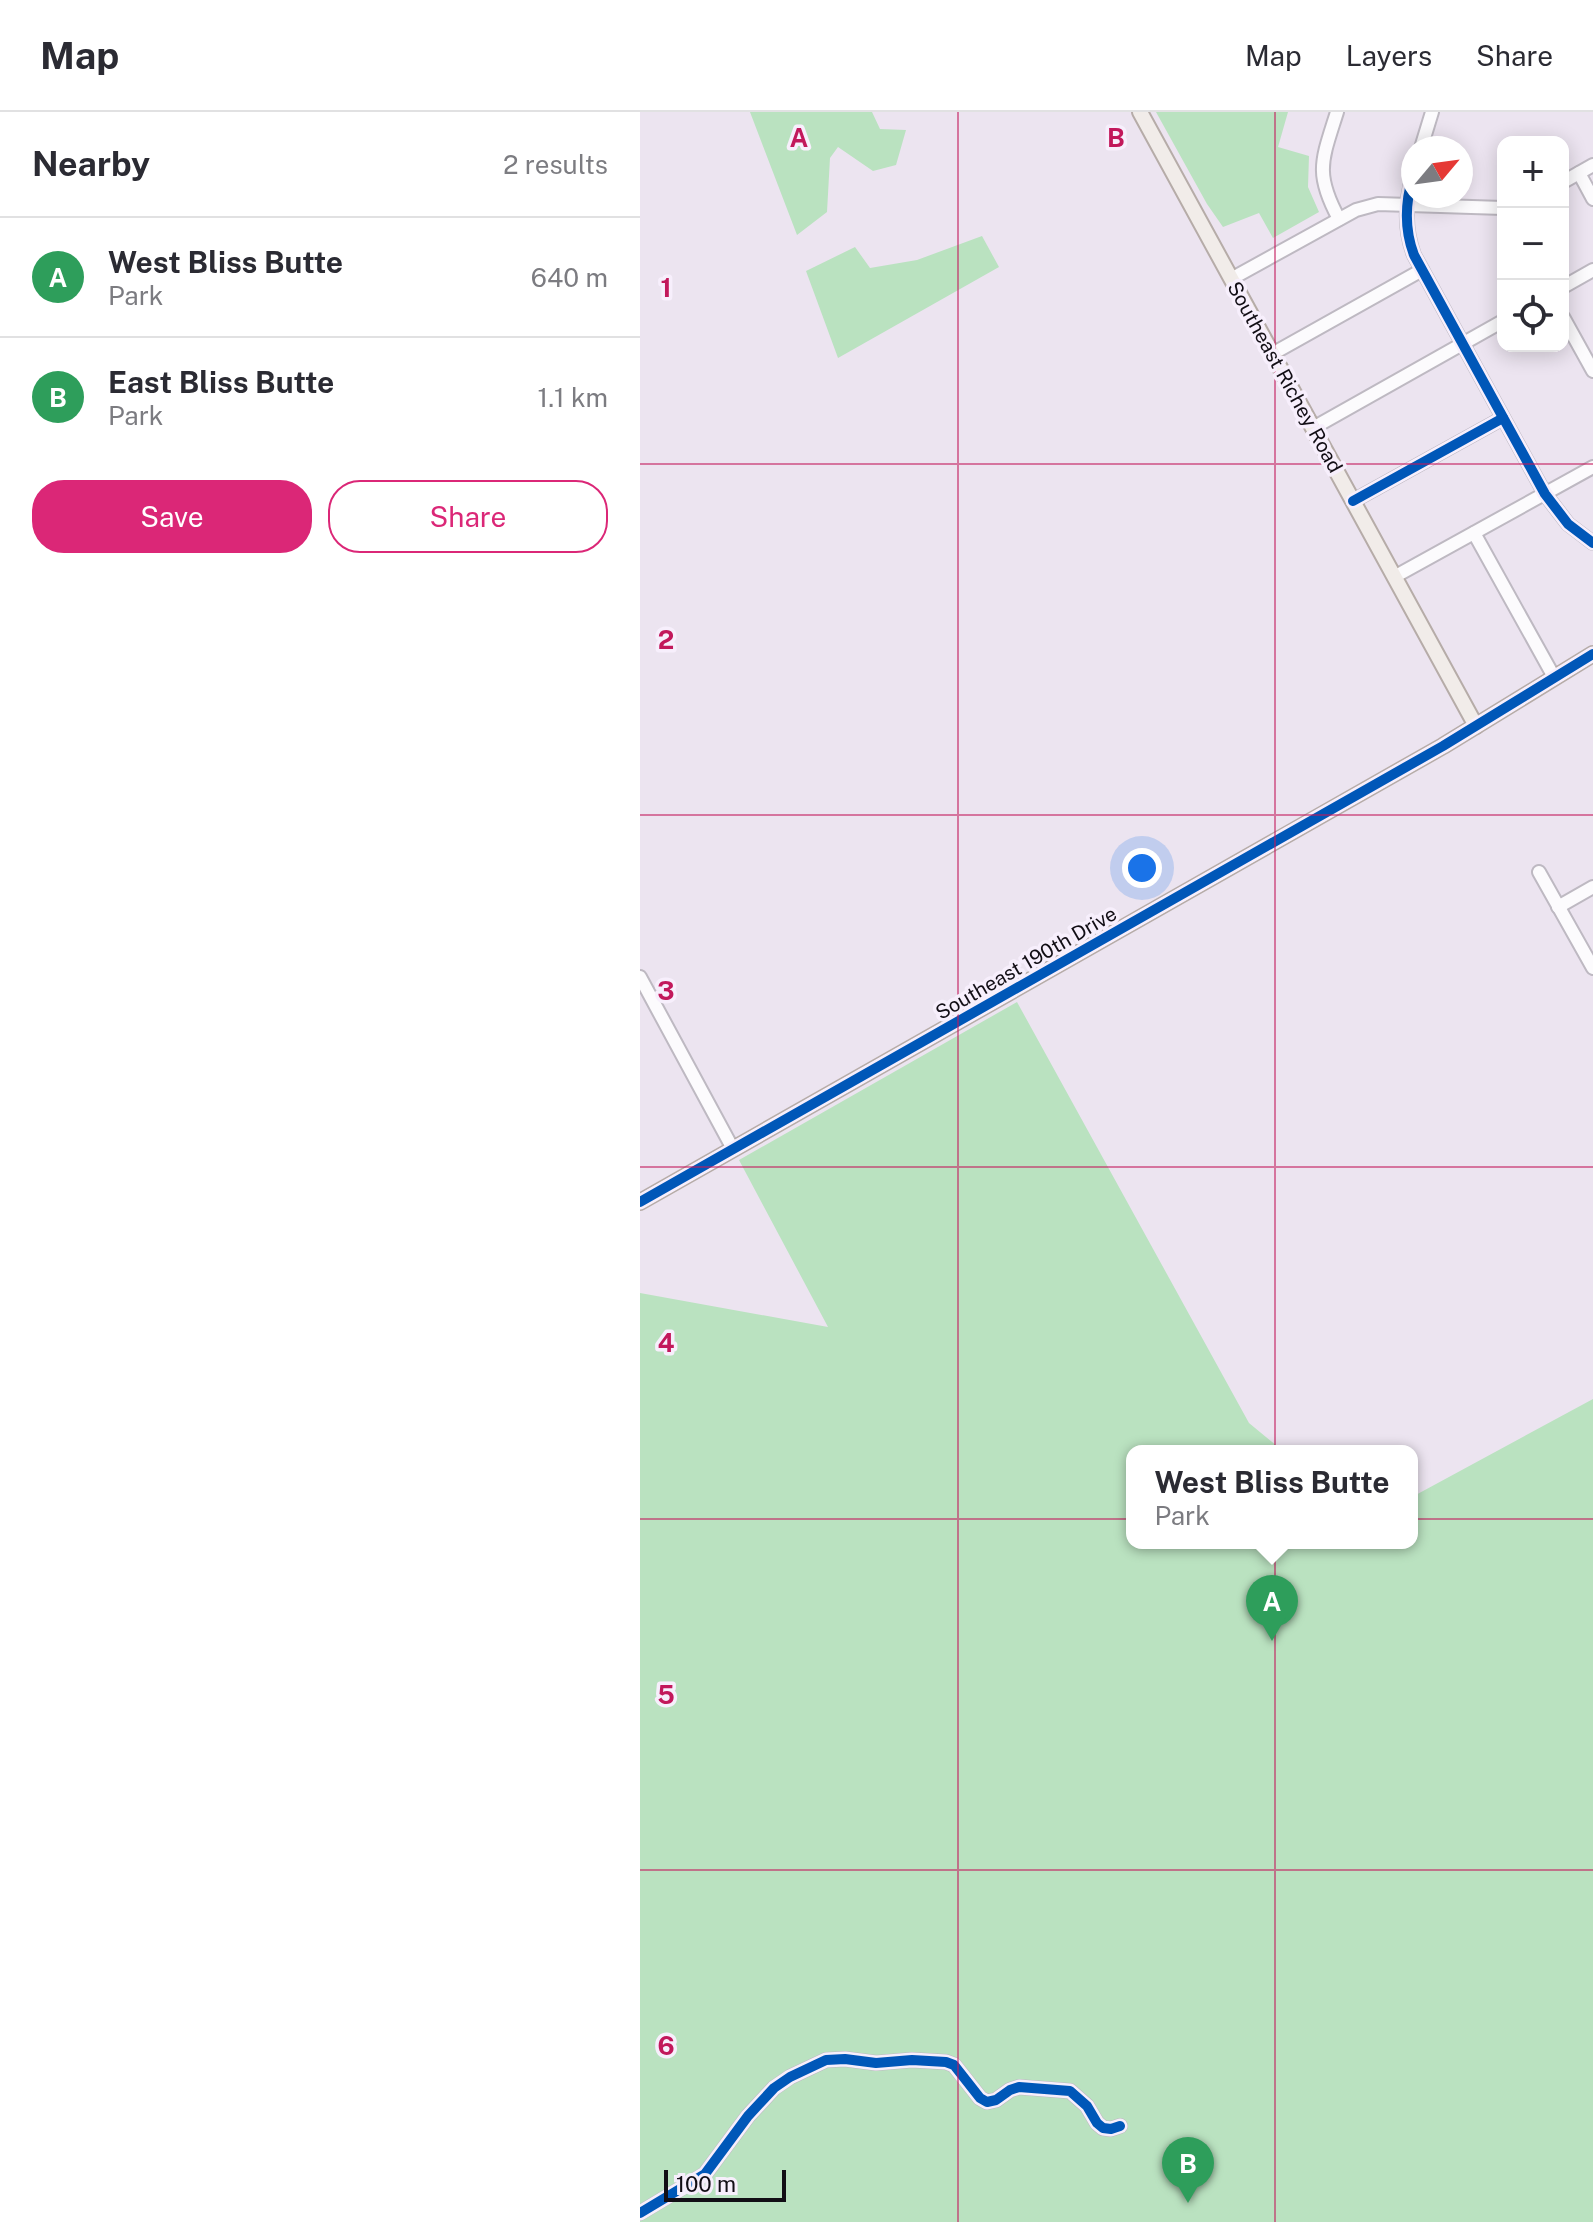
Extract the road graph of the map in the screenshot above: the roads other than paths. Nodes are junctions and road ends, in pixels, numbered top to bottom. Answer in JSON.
{"nodes":[{"id":1,"x":1140,"y":112,"type":"edge"},
{"id":2,"x":1337,"y":112,"type":"edge"},
{"id":3,"x":1432,"y":112,"type":"edge"},
{"id":4,"x":1425,"y":136,"type":"edge"},
{"id":5,"x":1593,"y":165,"type":"edge"},
{"id":6,"x":1579,"y":173,"type":"junction"},
{"id":7,"x":1569,"y":179,"type":"edge"},
{"id":8,"x":1593,"y":199,"type":"edge"},
{"id":9,"x":1401,"y":205,"type":"edge"},
{"id":10,"x":1473,"y":207,"type":"edge"},
{"id":11,"x":1407,"y":208,"type":"edge"},
{"id":12,"x":1497,"y":208,"type":"edge"},
{"id":13,"x":1339,"y":219,"type":"junction"},
{"id":14,"x":1422,"y":270,"type":"junction"},
{"id":15,"x":1593,"y":270,"type":"edge"},
{"id":16,"x":1231,"y":279,"type":"junction"},
{"id":17,"x":1569,"y":284,"type":"edge"},
{"id":18,"x":1497,"y":324,"type":"edge"},
{"id":19,"x":1569,"y":328,"type":"edge"},
{"id":20,"x":1463,"y":344,"type":"junction"},
{"id":21,"x":1272,"y":354,"type":"junction"},
{"id":22,"x":1593,"y":371,"type":"edge"},
{"id":23,"x":1503,"y":418,"type":"junction"},
{"id":24,"x":1313,"y":428,"type":"junction"},
{"id":25,"x":1593,"y":467,"type":"edge"},
{"id":26,"x":1545,"y":494,"type":"junction"},
{"id":27,"x":1353,"y":501,"type":"junction"},
{"id":28,"x":1474,"y":533,"type":"junction"},
{"id":29,"x":1593,"y":543,"type":"edge"},
{"id":30,"x":1394,"y":577,"type":"junction"},
{"id":31,"x":1593,"y":654,"type":"edge"},
{"id":32,"x":1554,"y":677,"type":"junction"},
{"id":33,"x":1476,"y":726,"type":"junction"},
{"id":34,"x":1539,"y":872,"type":"dead end"},
{"id":35,"x":1593,"y":887,"type":"edge"},
{"id":36,"x":1558,"y":907,"type":"junction"},
{"id":37,"x":1593,"y":968,"type":"edge"},
{"id":38,"x":640,"y":977,"type":"edge"},
{"id":39,"x":733,"y":1149,"type":"junction"},
{"id":40,"x":640,"y":1202,"type":"edge"},
{"id":41,"x":1120,"y":2126,"type":"dead end"},
{"id":42,"x":640,"y":2213,"type":"edge"}],
"edges":[{"from":1,"to":16,"type":"main road","name":"Southeast Richey Road"},
{"from":2,"to":13,"type":"street"},
{"from":3,"to":4,"type":"street"},
{"from":5,"to":6,"type":"street"},
{"from":6,"to":7,"type":"street"},
{"from":6,"to":8,"type":"street"},
{"from":9,"to":13,"type":"street"},
{"from":10,"to":12,"type":"street"},
{"from":11,"to":14,"type":"street"},
{"from":13,"to":16,"type":"street"},
{"from":14,"to":20,"type":"street"},
{"from":14,"to":21,"type":"street"},
{"from":15,"to":17,"type":"street"},
{"from":16,"to":21,"type":"main road","name":"Southeast Richey Road"},
{"from":18,"to":20,"type":"street"},
{"from":19,"to":22,"type":"street"},
{"from":20,"to":23,"type":"street"},
{"from":20,"to":24,"type":"street"},
{"from":21,"to":24,"type":"main road","name":"Southeast Richey Road"},
{"from":23,"to":26,"type":"street"},
{"from":23,"to":27,"type":"street"},
{"from":24,"to":27,"type":"main road","name":"Southeast Richey Road"},
{"from":25,"to":26,"type":"street"},
{"from":26,"to":28,"type":"street"},
{"from":26,"to":29,"type":"street"},
{"from":27,"to":30,"type":"main road","name":"Southeast Richey Road"},
{"from":28,"to":30,"type":"street"},
{"from":28,"to":32,"type":"street"},
{"from":30,"to":33,"type":"main road","name":"Southeast Richey Road"},
{"from":31,"to":32,"type":"main road","name":"Southeast 190th Drive"},
{"from":32,"to":33,"type":"main road","name":"Southeast 190th Drive"},
{"from":33,"to":39,"type":"main road","name":"Southeast 190th Drive"},
{"from":34,"to":36,"type":"street"},
{"from":35,"to":36,"type":"street"},
{"from":36,"to":37,"type":"street"},
{"from":38,"to":39,"type":"street"},
{"from":39,"to":40,"type":"main road","name":"Southeast 190th Drive"},
{"from":41,"to":42,"type":"street"}]}
